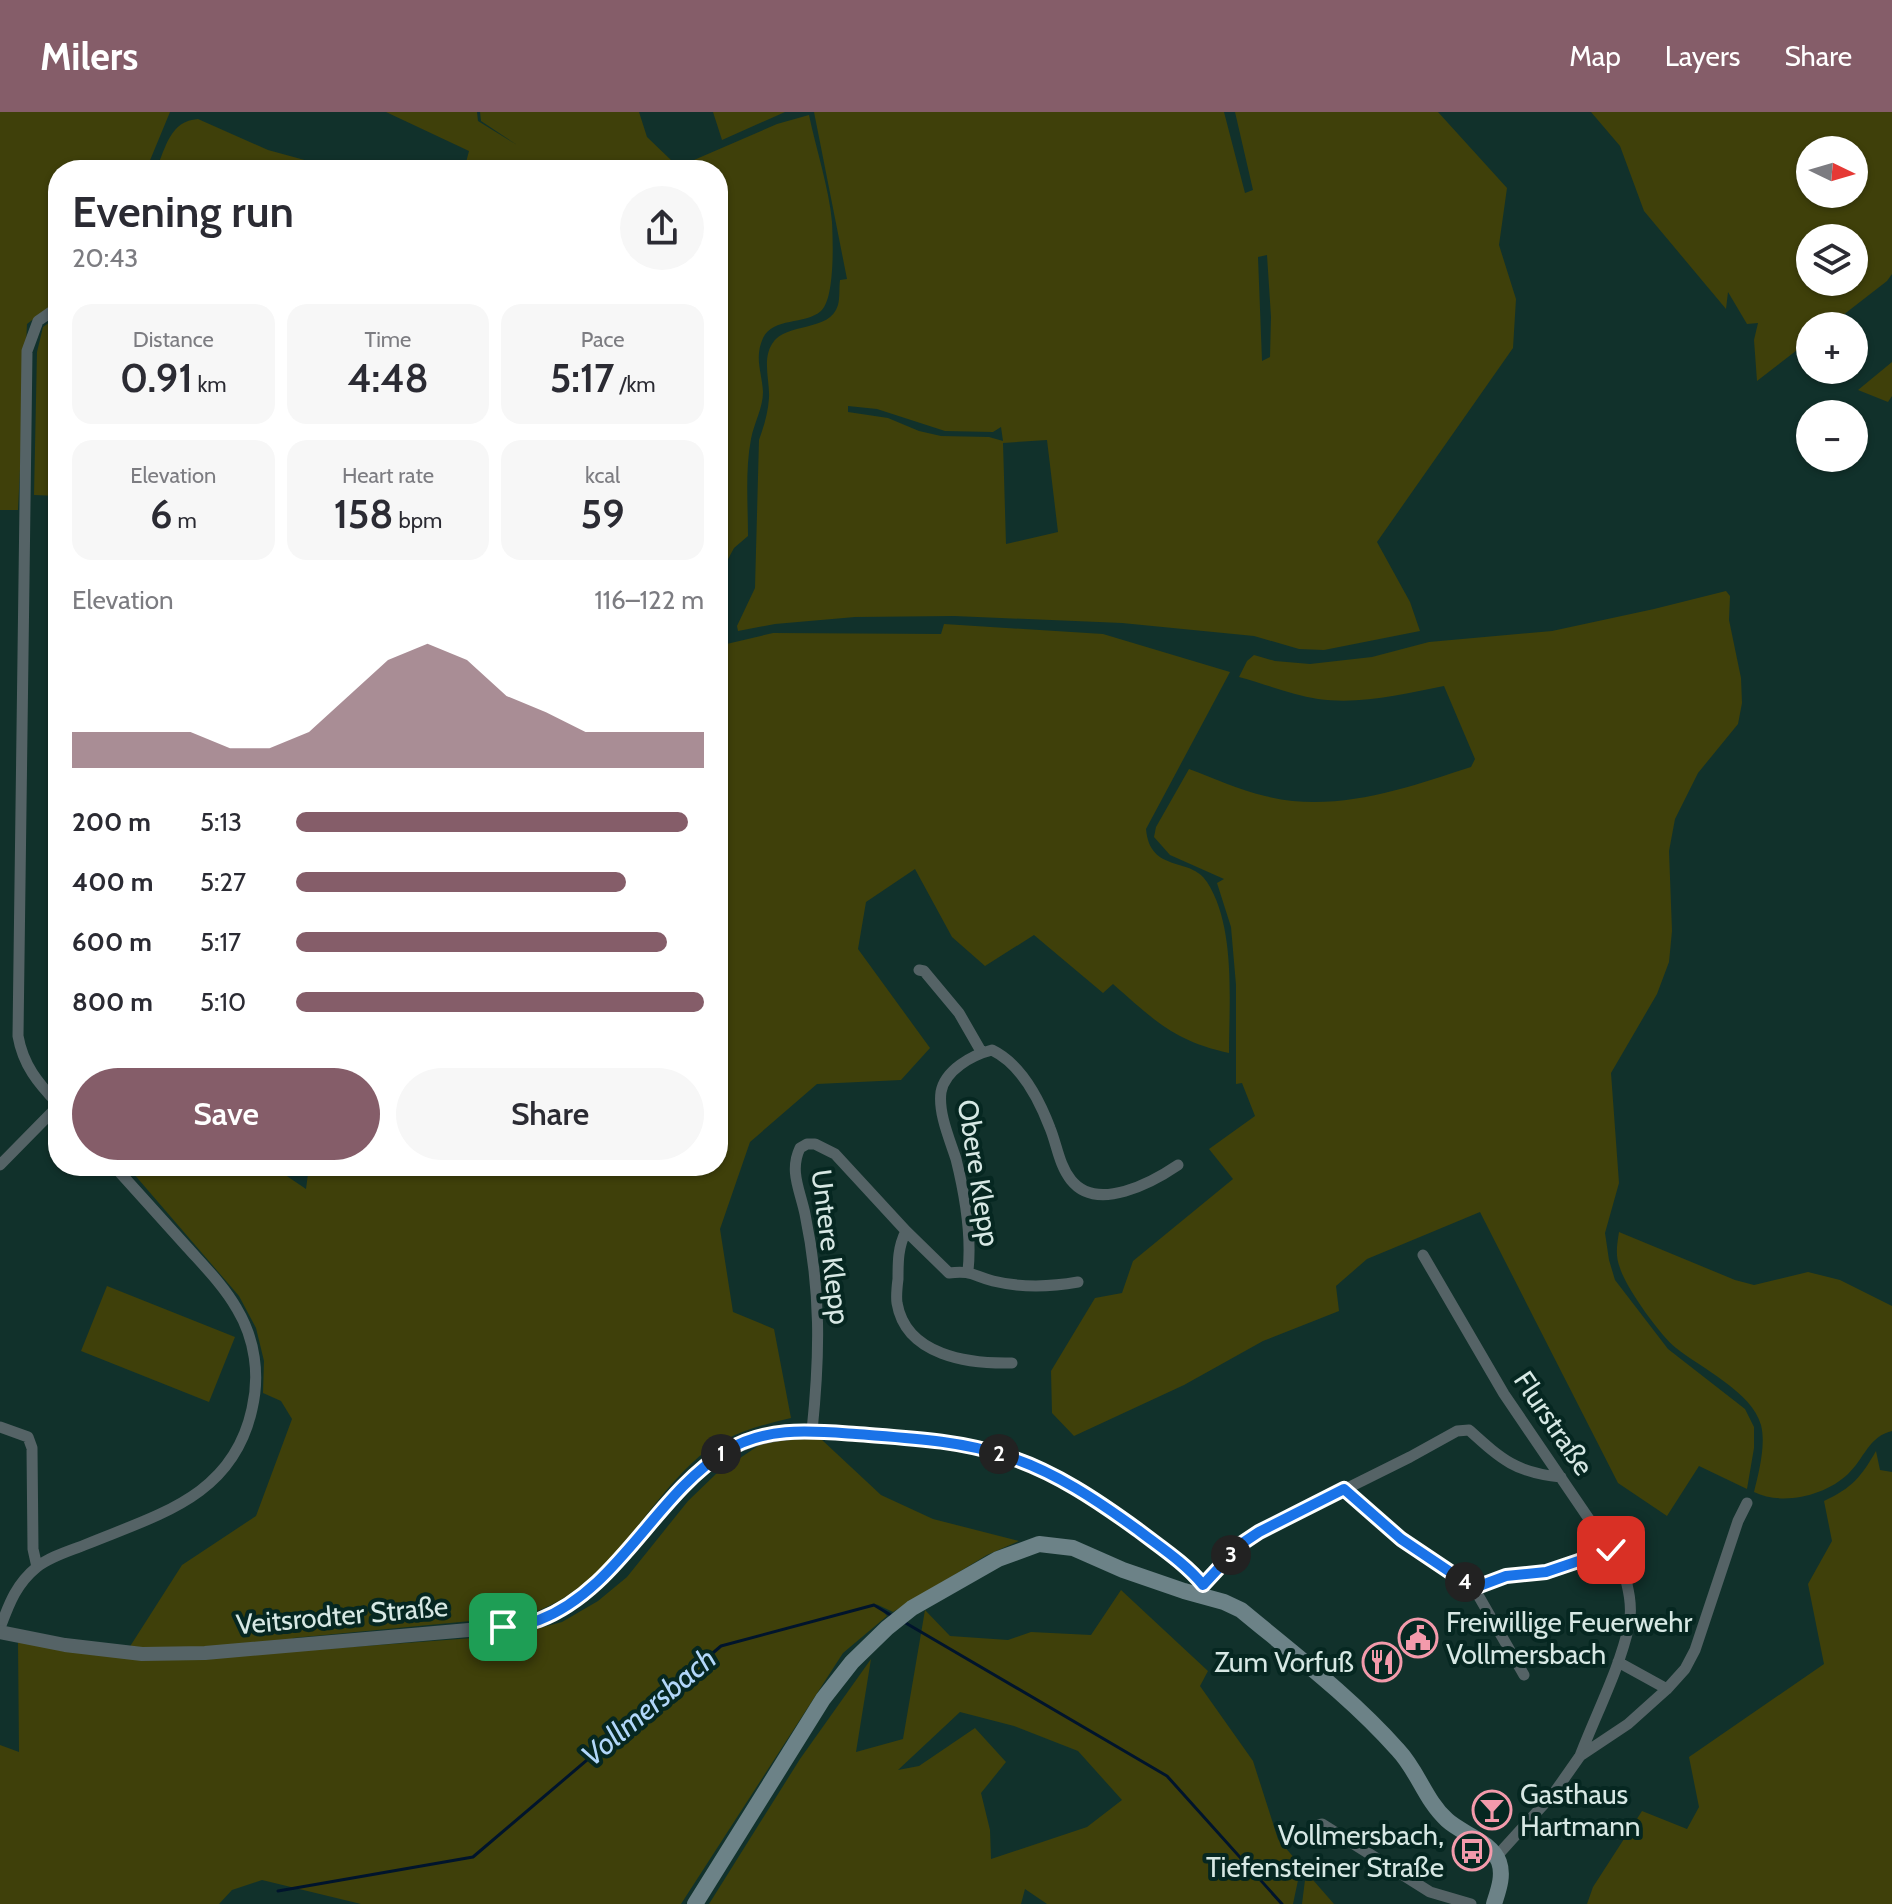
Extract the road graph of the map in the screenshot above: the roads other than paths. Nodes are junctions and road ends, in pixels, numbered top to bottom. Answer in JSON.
{"nodes":[{"id":1,"x":48,"y":314,"type":"edge"},
{"id":2,"x":919,"y":970,"type":"dead end"},
{"id":3,"x":982,"y":1053,"type":"junction"},
{"id":4,"x":48,"y":1094,"type":"edge"},
{"id":5,"x":48,"y":1115,"type":"edge"},
{"id":6,"x":0,"y":1165,"type":"edge"},
{"id":7,"x":1178,"y":1165,"type":"dead end"},
{"id":8,"x":123,"y":1176,"type":"edge"},
{"id":9,"x":906,"y":1231,"type":"junction"},
{"id":10,"x":1423,"y":1255,"type":"dead end"},
{"id":11,"x":968,"y":1271,"type":"junction"},
{"id":12,"x":1078,"y":1282,"type":"dead end"},
{"id":13,"x":1012,"y":1363,"type":"dead end"},
{"id":14,"x":0,"y":1427,"type":"edge"},
{"id":15,"x":812,"y":1431,"type":"junction"},
{"id":16,"x":1561,"y":1477,"type":"junction"},
{"id":17,"x":1344,"y":1489,"type":"junction"},
{"id":18,"x":1747,"y":1503,"type":"dead end"},
{"id":19,"x":1611,"y":1550,"type":"junction"},
{"id":20,"x":37,"y":1567,"type":"junction"},
{"id":21,"x":1474,"y":1588,"type":"junction"},
{"id":22,"x":1202,"y":1590,"type":"junction"},
{"id":23,"x":0,"y":1630,"type":"edge"},
{"id":24,"x":1618,"y":1662,"type":"junction"},
{"id":25,"x":1524,"y":1675,"type":"dead end"},
{"id":26,"x":1667,"y":1689,"type":"junction"},
{"id":27,"x":1580,"y":1756,"type":"junction"},
{"id":28,"x":1306,"y":1840,"type":"dead end"},
{"id":29,"x":1496,"y":1857,"type":"junction"},
{"id":30,"x":695,"y":1904,"type":"edge"},
{"id":31,"x":1471,"y":1904,"type":"edge"},
{"id":32,"x":1494,"y":1904,"type":"edge"}],
"edges":[{"from":1,"to":4,"type":"street"},
{"from":2,"to":3,"type":"street"},
{"from":3,"to":7,"type":"street"},
{"from":3,"to":11,"type":"street","name":"Obere Klepp"},
{"from":5,"to":6,"type":"street"},
{"from":8,"to":20,"type":"street"},
{"from":9,"to":11,"type":"street","name":"Untere Klepp"},
{"from":9,"to":13,"type":"street"},
{"from":9,"to":15,"type":"street","name":"Untere Klepp"},
{"from":10,"to":16,"type":"street","name":"Flurstraße"},
{"from":11,"to":12,"type":"street"},
{"from":14,"to":20,"type":"street"},
{"from":15,"to":22,"type":"street","name":"Veitsrodter Straße"},
{"from":15,"to":23,"type":"street","name":"Veitsrodter Straße"},
{"from":16,"to":17,"type":"street"},
{"from":16,"to":19,"type":"street","name":"Flurstraße"},
{"from":17,"to":21,"type":"street"},
{"from":17,"to":22,"type":"street"},
{"from":18,"to":26,"type":"street"},
{"from":19,"to":21,"type":"street"},
{"from":19,"to":24,"type":"street","name":"Flurstraße"},
{"from":20,"to":23,"type":"street"},
{"from":21,"to":25,"type":"street"},
{"from":22,"to":29,"type":"main road"},
{"from":22,"to":30,"type":"main road"},
{"from":24,"to":26,"type":"street"},
{"from":24,"to":27,"type":"street","name":"Flurstraße"},
{"from":26,"to":27,"type":"street"},
{"from":27,"to":29,"type":"street"},
{"from":28,"to":31,"type":"street"},
{"from":29,"to":32,"type":"main road"}]}
